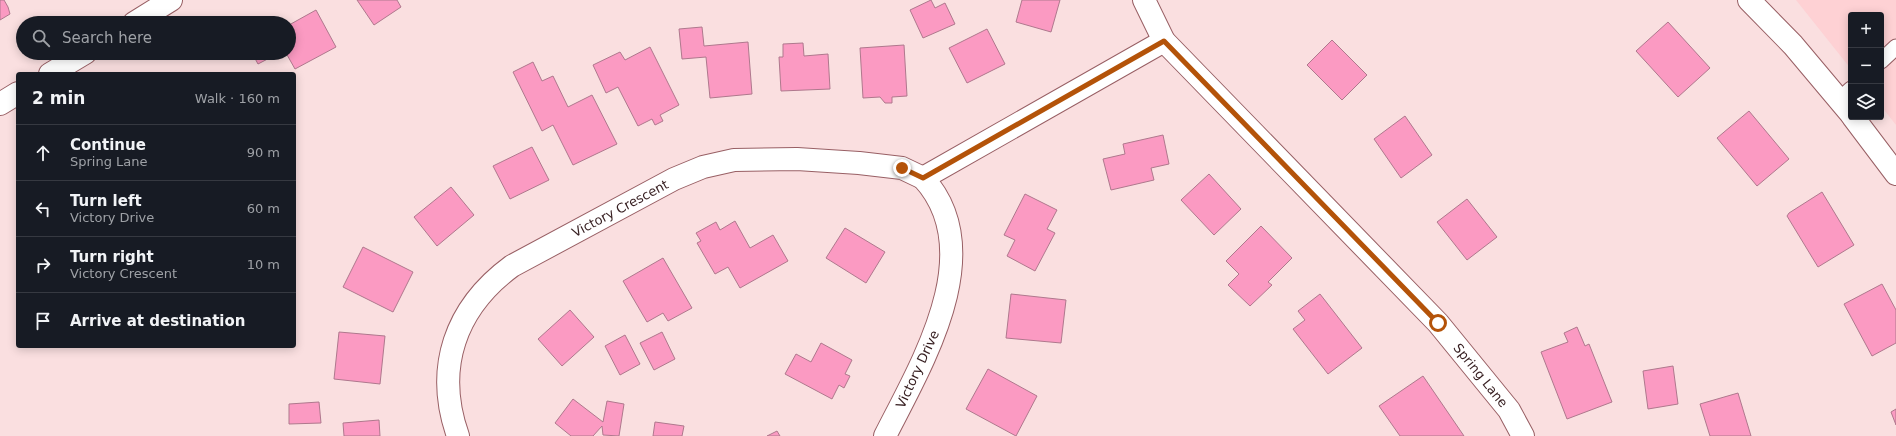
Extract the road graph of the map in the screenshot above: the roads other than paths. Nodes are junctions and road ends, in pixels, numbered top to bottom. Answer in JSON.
{"nodes":[{"id":1,"x":171,"y":0,"type":"edge"},
{"id":2,"x":1144,"y":0,"type":"edge"},
{"id":3,"x":1749,"y":0,"type":"edge"},
{"id":4,"x":145,"y":16,"type":"edge"},
{"id":5,"x":1164,"y":41,"type":"junction"},
{"id":6,"x":1896,"y":47,"type":"edge"},
{"id":7,"x":1884,"y":58,"type":"edge"},
{"id":8,"x":73,"y":60,"type":"edge"},
{"id":9,"x":53,"y":72,"type":"edge"},
{"id":10,"x":16,"y":95,"type":"edge"},
{"id":11,"x":1847,"y":101,"type":"edge"},
{"id":12,"x":0,"y":104,"type":"edge"},
{"id":13,"x":1855,"y":120,"type":"edge"},
{"id":14,"x":1896,"y":174,"type":"edge"},
{"id":15,"x":923,"y":178,"type":"junction"},
{"id":16,"x":458,"y":436,"type":"edge"},
{"id":17,"x":885,"y":436,"type":"edge"},
{"id":18,"x":1523,"y":436,"type":"edge"}],
"edges":[{"from":1,"to":4,"type":"street"},
{"from":2,"to":5,"type":"street","name":"Spring Lane"},
{"from":3,"to":11,"type":"street"},
{"from":5,"to":15,"type":"street"},
{"from":5,"to":18,"type":"street","name":"Spring Lane"},
{"from":6,"to":7,"type":"lane"},
{"from":8,"to":9,"type":"street"},
{"from":10,"to":12,"type":"street"},
{"from":13,"to":14,"type":"street"},
{"from":15,"to":16,"type":"street","name":"Victory Crescent"},
{"from":15,"to":17,"type":"street","name":"Victory Drive"}]}
